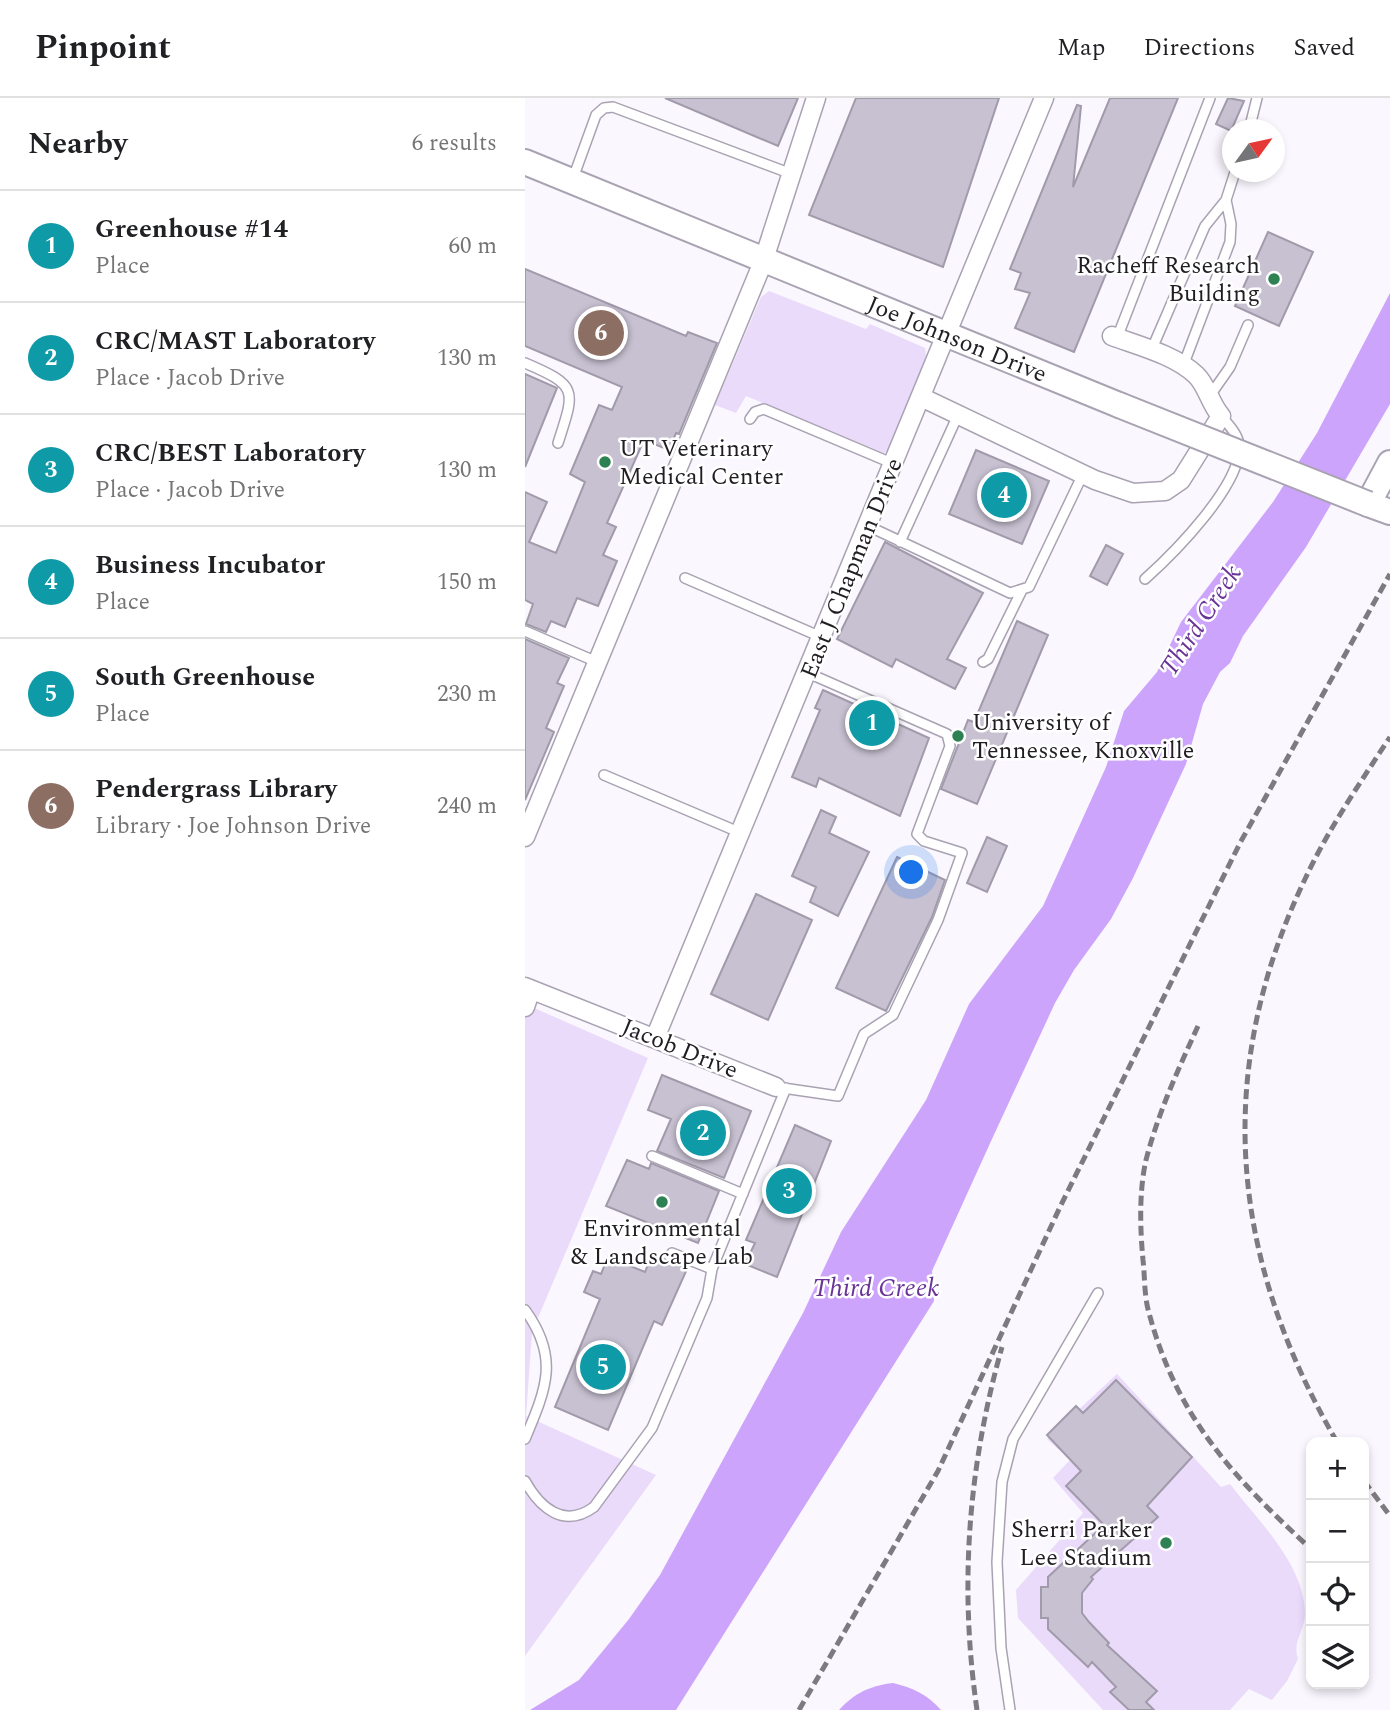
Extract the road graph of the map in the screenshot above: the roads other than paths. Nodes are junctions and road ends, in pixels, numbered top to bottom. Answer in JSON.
{"nodes":[{"id":1,"x":816,"y":98,"type":"edge"},
{"id":2,"x":1044,"y":98,"type":"edge"},
{"id":3,"x":1210,"y":98,"type":"edge"},
{"id":4,"x":1257,"y":98,"type":"edge"},
{"id":5,"x":1252,"y":119,"type":"edge"},
{"id":6,"x":525,"y":162,"type":"edge"},
{"id":7,"x":789,"y":173,"type":"junction"},
{"id":8,"x":571,"y":182,"type":"junction"},
{"id":9,"x":1232,"y":182,"type":"edge"},
{"id":10,"x":1226,"y":200,"type":"junction"},
{"id":11,"x":763,"y":262,"type":"junction"},
{"id":12,"x":1248,"y":325,"type":"dead end"},
{"id":13,"x":946,"y":333,"type":"junction"},
{"id":14,"x":1115,"y":337,"type":"joint"},
{"id":15,"x":1151,"y":351,"type":"junction"},
{"id":16,"x":525,"y":363,"type":"edge"},
{"id":17,"x":1183,"y":366,"type":"junction"},
{"id":18,"x":921,"y":397,"type":"junction"},
{"id":19,"x":1208,"y":399,"type":"junction"},
{"id":20,"x":958,"y":415,"type":"junction"},
{"id":21,"x":1221,"y":416,"type":"junction"},
{"id":22,"x":750,"y":419,"type":"dead end"},
{"id":23,"x":558,"y":443,"type":"dead end"},
{"id":24,"x":1390,"y":463,"type":"edge"},
{"id":25,"x":894,"y":464,"type":"junction"},
{"id":26,"x":1083,"y":474,"type":"junction"},
{"id":27,"x":1379,"y":508,"type":"edge"},
{"id":28,"x":867,"y":526,"type":"junction"},
{"id":29,"x":900,"y":542,"type":"junction"},
{"id":30,"x":685,"y":578,"type":"dead end"},
{"id":31,"x":1145,"y":579,"type":"dead end"},
{"id":32,"x":1021,"y":593,"type":"junction"},
{"id":33,"x":525,"y":631,"type":"edge"},
{"id":34,"x":823,"y":637,"type":"junction"},
{"id":35,"x":597,"y":662,"type":"junction"},
{"id":36,"x":983,"y":662,"type":"dead end"},
{"id":37,"x":808,"y":673,"type":"junction"},
{"id":38,"x":604,"y":775,"type":"dead end"},
{"id":39,"x":529,"y":816,"type":"edge"},
{"id":40,"x":742,"y":833,"type":"junction"},
{"id":41,"x":525,"y":837,"type":"edge"},
{"id":42,"x":526,"y":997,"type":"edge"},
{"id":43,"x":655,"y":1038,"type":"junction"},
{"id":44,"x":781,"y":1087,"type":"junction"},
{"id":45,"x":652,"y":1156,"type":"dead end"},
{"id":46,"x":743,"y":1194,"type":"junction"},
{"id":47,"x":672,"y":1253,"type":"dead end"},
{"id":48,"x":712,"y":1269,"type":"junction"},
{"id":49,"x":1098,"y":1293,"type":"dead end"},
{"id":50,"x":525,"y":1310,"type":"edge"},
{"id":51,"x":525,"y":1439,"type":"edge"},
{"id":52,"x":525,"y":1481,"type":"edge"},
{"id":53,"x":1010,"y":1710,"type":"edge"}],
"edges":[{"from":1,"to":7,"type":"street"},
{"from":2,"to":13,"type":"street","name":"East J Chapman Drive"},
{"from":3,"to":14,"type":"lane"},
{"from":4,"to":5,"type":"lane"},
{"from":6,"to":8,"type":"street","name":"Joe Johnson Drive"},
{"from":7,"to":8,"type":"lane"},
{"from":7,"to":11,"type":"street"},
{"from":8,"to":11,"type":"street","name":"Joe Johnson Drive"},
{"from":9,"to":10,"type":"lane"},
{"from":10,"to":15,"type":"lane"},
{"from":10,"to":17,"type":"lane"},
{"from":11,"to":13,"type":"street","name":"Joe Johnson Drive"},
{"from":11,"to":35,"type":"street"},
{"from":12,"to":19,"type":"lane"},
{"from":13,"to":18,"type":"street","name":"East J Chapman Drive"},
{"from":13,"to":27,"type":"street","name":"Joe Johnson Drive","bridge":true},
{"from":14,"to":15,"type":"street"},
{"from":15,"to":17,"type":"street"},
{"from":16,"to":23,"type":"lane"},
{"from":17,"to":19,"type":"street"},
{"from":18,"to":20,"type":"street"},
{"from":18,"to":25,"type":"street","name":"East J Chapman Drive"},
{"from":19,"to":21,"type":"street"},
{"from":20,"to":26,"type":"street"},
{"from":20,"to":29,"type":"lane"},
{"from":21,"to":26,"type":"street"},
{"from":21,"to":31,"type":"lane"},
{"from":22,"to":25,"type":"lane"},
{"from":24,"to":27,"type":"street"},
{"from":25,"to":28,"type":"street","name":"East J Chapman Drive"},
{"from":26,"to":32,"type":"lane"},
{"from":28,"to":29,"type":"lane"},
{"from":28,"to":34,"type":"street","name":"East J Chapman Drive"},
{"from":29,"to":32,"type":"lane"},
{"from":30,"to":34,"type":"lane"},
{"from":32,"to":36,"type":"lane"},
{"from":33,"to":35,"type":"lane"},
{"from":34,"to":37,"type":"street","name":"East J Chapman Drive"},
{"from":35,"to":39,"type":"street"},
{"from":37,"to":40,"type":"street","name":"East J Chapman Drive"},
{"from":37,"to":44,"type":"lane","name":"Jacob Drive"},
{"from":38,"to":40,"type":"lane"},
{"from":39,"to":41,"type":"street"},
{"from":40,"to":43,"type":"street","name":"East J Chapman Drive"},
{"from":42,"to":43,"type":"street","name":"Jacob Drive"},
{"from":43,"to":44,"type":"street","name":"Jacob Drive"},
{"from":44,"to":46,"type":"lane"},
{"from":45,"to":46,"type":"lane"},
{"from":46,"to":48,"type":"lane"},
{"from":47,"to":48,"type":"lane"},
{"from":48,"to":52,"type":"lane"},
{"from":49,"to":53,"type":"lane"},
{"from":50,"to":51,"type":"lane"}]}
